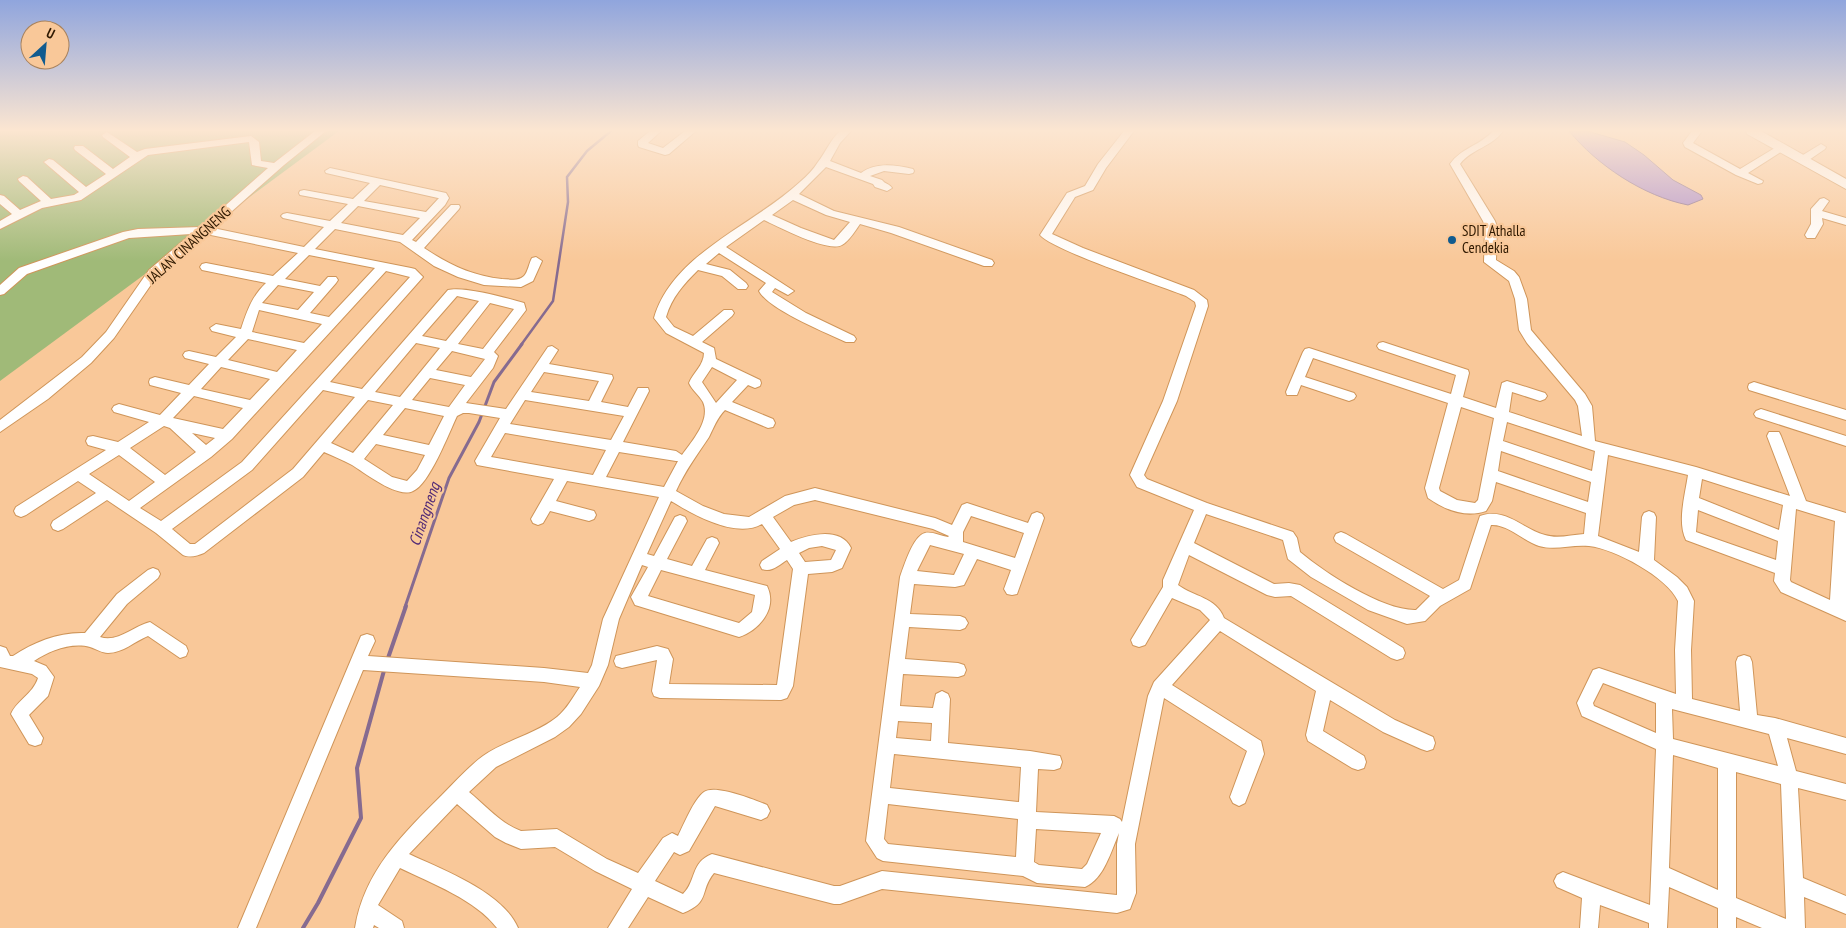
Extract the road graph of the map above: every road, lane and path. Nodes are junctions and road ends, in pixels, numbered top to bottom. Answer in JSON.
{"nodes":[{"id":1,"x":64,"y":174,"type":"edge"},
{"id":2,"x":113,"y":174,"type":"edge"},
{"id":3,"x":266,"y":174,"type":"edge"},
{"id":4,"x":348,"y":174,"type":"edge"},
{"id":5,"x":813,"y":174,"type":"edge"},
{"id":6,"x":855,"y":174,"type":"edge"},
{"id":7,"x":865,"y":174,"type":"edge"},
{"id":8,"x":1097,"y":174,"type":"edge"},
{"id":9,"x":1461,"y":174,"type":"edge"},
{"id":10,"x":1743,"y":174,"type":"edge"},
{"id":11,"x":1827,"y":174,"type":"edge"},
{"id":12,"x":862,"y":177,"type":"junction"},
{"id":13,"x":23,"y":179,"type":"dead end"},
{"id":14,"x":378,"y":180,"type":"junction"},
{"id":15,"x":1758,"y":181,"type":"dead end"},
{"id":16,"x":1846,"y":185,"type":"edge"},
{"id":17,"x":887,"y":188,"type":"dead end"},
{"id":18,"x":87,"y":193,"type":"junction"},
{"id":19,"x":304,"y":193,"type":"dead end"},
{"id":20,"x":792,"y":195,"type":"junction"},
{"id":21,"x":0,"y":198,"type":"edge"},
{"id":22,"x":1824,"y":201,"type":"dead end"},
{"id":23,"x":356,"y":202,"type":"junction"},
{"id":24,"x":49,"y":203,"type":"junction"},
{"id":25,"x":455,"y":207,"type":"dead end"},
{"id":26,"x":1816,"y":213,"type":"junction"},
{"id":27,"x":763,"y":215,"type":"junction"},
{"id":28,"x":19,"y":216,"type":"junction"},
{"id":29,"x":287,"y":216,"type":"dead end"},
{"id":30,"x":428,"y":216,"type":"junction"},
{"id":31,"x":858,"y":220,"type":"junction"},
{"id":32,"x":1846,"y":222,"type":"edge"},
{"id":33,"x":0,"y":225,"type":"edge"},
{"id":34,"x":333,"y":225,"type":"junction"},
{"id":35,"x":204,"y":230,"type":"junction"},
{"id":36,"x":1811,"y":235,"type":"dead end"},
{"id":37,"x":405,"y":240,"type":"junction"},
{"id":38,"x":718,"y":247,"type":"junction"},
{"id":39,"x":417,"y":248,"type":"junction"},
{"id":40,"x":306,"y":251,"type":"junction"},
{"id":41,"x":536,"y":261,"type":"dead end"},
{"id":42,"x":988,"y":263,"type":"dead end"},
{"id":43,"x":697,"y":265,"type":"junction"},
{"id":44,"x":383,"y":266,"type":"junction"},
{"id":45,"x":206,"y":267,"type":"dead end"},
{"id":46,"x":277,"y":280,"type":"junction"},
{"id":47,"x":332,"y":280,"type":"dead end"},
{"id":48,"x":774,"y":282,"type":"junction"},
{"id":49,"x":742,"y":286,"type":"dead end"},
{"id":50,"x":323,"y":290,"type":"junction"},
{"id":51,"x":788,"y":291,"type":"dead end"},
{"id":52,"x":0,"y":292,"type":"edge"},
{"id":53,"x":488,"y":298,"type":"junction"},
{"id":54,"x":255,"y":305,"type":"junction"},
{"id":55,"x":728,"y":313,"type":"dead end"},
{"id":56,"x":301,"y":315,"type":"junction"},
{"id":57,"x":332,"y":322,"type":"junction"},
{"id":58,"x":216,"y":328,"type":"dead end"},
{"id":59,"x":245,"y":335,"type":"junction"},
{"id":60,"x":413,"y":338,"type":"junction"},
{"id":61,"x":850,"y":339,"type":"dead end"},
{"id":62,"x":694,"y":342,"type":"junction"},
{"id":63,"x":449,"y":346,"type":"junction"},
{"id":64,"x":1383,"y":346,"type":"dead end"},
{"id":65,"x":307,"y":348,"type":"junction"},
{"id":66,"x":552,"y":350,"type":"dead end"},
{"id":67,"x":486,"y":354,"type":"junction"},
{"id":68,"x":189,"y":355,"type":"dead end"},
{"id":69,"x":710,"y":362,"type":"junction"},
{"id":70,"x":218,"y":363,"type":"junction"},
{"id":71,"x":541,"y":367,"type":"junction"},
{"id":72,"x":426,"y":373,"type":"junction"},
{"id":73,"x":281,"y":377,"type":"junction"},
{"id":74,"x":1297,"y":378,"type":"junction"},
{"id":75,"x":155,"y":382,"type":"dead end"},
{"id":76,"x":474,"y":382,"type":"junction"},
{"id":77,"x":321,"y":384,"type":"junction"},
{"id":78,"x":1754,"y":387,"type":"dead end"},
{"id":79,"x":190,"y":390,"type":"junction"},
{"id":80,"x":643,"y":391,"type":"dead end"},
{"id":81,"x":1292,"y":392,"type":"dead end"},
{"id":82,"x":364,"y":394,"type":"junction"},
{"id":83,"x":522,"y":395,"type":"junction"},
{"id":84,"x":1349,"y":396,"type":"dead end"},
{"id":85,"x":1540,"y":396,"type":"dead end"},
{"id":86,"x":1456,"y":400,"type":"junction"},
{"id":87,"x":402,"y":402,"type":"junction"},
{"id":88,"x":723,"y":404,"type":"junction"},
{"id":89,"x":253,"y":406,"type":"junction"},
{"id":90,"x":592,"y":406,"type":"junction"},
{"id":91,"x":118,"y":409,"type":"dead end"},
{"id":92,"x":632,"y":412,"type":"junction"},
{"id":93,"x":452,"y":413,"type":"junction"},
{"id":94,"x":503,"y":413,"type":"junction"},
{"id":95,"x":1502,"y":414,"type":"junction"},
{"id":96,"x":1761,"y":414,"type":"dead end"},
{"id":97,"x":712,"y":415,"type":"junction"},
{"id":98,"x":1846,"y":415,"type":"edge"},
{"id":99,"x":169,"y":422,"type":"junction"},
{"id":100,"x":768,"y":423,"type":"dead end"},
{"id":101,"x":0,"y":427,"type":"edge"},
{"id":102,"x":502,"y":428,"type":"junction"},
{"id":103,"x":227,"y":435,"type":"junction"},
{"id":104,"x":1774,"y":436,"type":"dead end"},
{"id":105,"x":373,"y":438,"type":"junction"},
{"id":106,"x":93,"y":441,"type":"dead end"},
{"id":107,"x":1846,"y":441,"type":"edge"},
{"id":108,"x":323,"y":444,"type":"junction"},
{"id":109,"x":1496,"y":444,"type":"junction"},
{"id":110,"x":614,"y":446,"type":"junction"},
{"id":111,"x":1596,"y":446,"type":"junction"},
{"id":112,"x":120,"y":448,"type":"junction"},
{"id":113,"x":432,"y":451,"type":"junction"},
{"id":114,"x":206,"y":453,"type":"junction"},
{"id":115,"x":676,"y":456,"type":"dead end"},
{"id":116,"x":355,"y":460,"type":"junction"},
{"id":117,"x":1696,"y":472,"type":"junction"},
{"id":118,"x":1490,"y":474,"type":"junction"},
{"id":119,"x":79,"y":475,"type":"junction"},
{"id":120,"x":563,"y":475,"type":"junction"},
{"id":121,"x":1596,"y":478,"type":"junction"},
{"id":122,"x":597,"y":481,"type":"junction"},
{"id":123,"x":164,"y":482,"type":"junction"},
{"id":124,"x":107,"y":493,"type":"junction"},
{"id":125,"x":668,"y":493,"type":"junction"},
{"id":126,"x":1691,"y":501,"type":"junction"},
{"id":127,"x":1795,"y":503,"type":"junction"},
{"id":128,"x":547,"y":504,"type":"junction"},
{"id":129,"x":1202,"y":507,"type":"junction"},
{"id":130,"x":130,"y":508,"type":"junction"},
{"id":131,"x":1594,"y":510,"type":"junction"},
{"id":132,"x":21,"y":511,"type":"dead end"},
{"id":133,"x":589,"y":515,"type":"dead end"},
{"id":134,"x":764,"y":515,"type":"junction"},
{"id":135,"x":1649,"y":517,"type":"dead end"},
{"id":136,"x":538,"y":519,"type":"dead end"},
{"id":137,"x":1844,"y":519,"type":"edge"},
{"id":138,"x":680,"y":521,"type":"dead end"},
{"id":139,"x":58,"y":524,"type":"dead end"},
{"id":140,"x":161,"y":529,"type":"junction"},
{"id":141,"x":953,"y":538,"type":"junction"},
{"id":142,"x":1341,"y":538,"type":"dead end"},
{"id":143,"x":1785,"y":538,"type":"junction"},
{"id":144,"x":1590,"y":540,"type":"junction"},
{"id":145,"x":712,"y":543,"type":"dead end"},
{"id":146,"x":1186,"y":546,"type":"junction"},
{"id":147,"x":789,"y":551,"type":"junction"},
{"id":148,"x":972,"y":551,"type":"junction"},
{"id":149,"x":638,"y":558,"type":"junction"},
{"id":150,"x":1646,"y":562,"type":"junction"},
{"id":151,"x":658,"y":563,"type":"junction"},
{"id":152,"x":767,"y":565,"type":"dead end"},
{"id":153,"x":1020,"y":566,"type":"junction"},
{"id":154,"x":801,"y":568,"type":"junction"},
{"id":155,"x":1782,"y":569,"type":"junction"},
{"id":156,"x":153,"y":574,"type":"dead end"},
{"id":157,"x":696,"y":574,"type":"junction"},
{"id":158,"x":907,"y":577,"type":"junction"},
{"id":159,"x":1170,"y":588,"type":"junction"},
{"id":160,"x":1012,"y":589,"type":"dead end"},
{"id":161,"x":1443,"y":596,"type":"junction"},
{"id":162,"x":1841,"y":612,"type":"edge"},
{"id":163,"x":902,"y":620,"type":"junction"},
{"id":164,"x":1218,"y":622,"type":"junction"},
{"id":165,"x":960,"y":623,"type":"dead end"},
{"id":166,"x":89,"y":640,"type":"junction"},
{"id":167,"x":1139,"y":640,"type":"dead end"},
{"id":168,"x":367,"y":641,"type":"dead end"},
{"id":169,"x":180,"y":651,"type":"dead end"},
{"id":170,"x":0,"y":653,"type":"edge"},
{"id":171,"x":1397,"y":653,"type":"dead end"},
{"id":172,"x":622,"y":661,"type":"dead end"},
{"id":173,"x":1744,"y":662,"type":"dead end"},
{"id":174,"x":359,"y":663,"type":"junction"},
{"id":175,"x":15,"y":664,"type":"junction"},
{"id":176,"x":897,"y":666,"type":"junction"},
{"id":177,"x":958,"y":670,"type":"dead end"},
{"id":178,"x":593,"y":681,"type":"junction"},
{"id":179,"x":1160,"y":687,"type":"junction"},
{"id":180,"x":1325,"y":688,"type":"junction"},
{"id":181,"x":942,"y":699,"type":"dead end"},
{"id":182,"x":1664,"y":699,"type":"junction"},
{"id":183,"x":1684,"y":704,"type":"junction"},
{"id":184,"x":891,"y":713,"type":"junction"},
{"id":185,"x":941,"y":716,"type":"junction"},
{"id":186,"x":1748,"y":720,"type":"junction"},
{"id":187,"x":1775,"y":726,"type":"junction"},
{"id":188,"x":35,"y":738,"type":"dead end"},
{"id":189,"x":1427,"y":743,"type":"dead end"},
{"id":190,"x":887,"y":745,"type":"junction"},
{"id":191,"x":1665,"y":745,"type":"junction"},
{"id":192,"x":1846,"y":746,"type":"edge"},
{"id":193,"x":939,"y":750,"type":"junction"},
{"id":194,"x":1030,"y":759,"type":"junction"},
{"id":195,"x":1054,"y":762,"type":"dead end"},
{"id":196,"x":1358,"y":762,"type":"dead end"},
{"id":197,"x":1727,"y":762,"type":"junction"},
{"id":198,"x":1789,"y":777,"type":"junction"},
{"id":199,"x":456,"y":792,"type":"junction"},
{"id":200,"x":1846,"y":792,"type":"edge"},
{"id":201,"x":880,"y":795,"type":"junction"},
{"id":202,"x":1239,"y":797,"type":"dead end"},
{"id":203,"x":761,"y":811,"type":"dead end"},
{"id":204,"x":1027,"y":816,"type":"junction"},
{"id":205,"x":396,"y":857,"type":"junction"},
{"id":206,"x":1025,"y":866,"type":"junction"},
{"id":207,"x":1661,"y":874,"type":"junction"},
{"id":208,"x":1563,"y":881,"type":"dead end"},
{"id":209,"x":1794,"y":884,"type":"junction"},
{"id":210,"x":643,"y":886,"type":"junction"},
{"id":211,"x":1592,"y":892,"type":"junction"},
{"id":212,"x":1727,"y":901,"type":"junction"},
{"id":213,"x":1846,"y":905,"type":"edge"},
{"id":214,"x":367,"y":909,"type":"junction"},
{"id":215,"x":1658,"y":923,"type":"edge"},
{"id":216,"x":247,"y":928,"type":"edge"},
{"id":217,"x":364,"y":928,"type":"edge"},
{"id":218,"x":395,"y":928,"type":"edge"},
{"id":219,"x":509,"y":928,"type":"edge"},
{"id":220,"x":618,"y":928,"type":"edge"},
{"id":221,"x":1589,"y":928,"type":"edge"},
{"id":222,"x":1727,"y":928,"type":"edge"},
{"id":223,"x":1784,"y":928,"type":"edge"},
{"id":224,"x":1796,"y":928,"type":"edge"}],
"edges":[{"from":1,"to":18,"type":"street"},
{"from":2,"to":18,"type":"street"},
{"from":3,"to":35,"type":"street","name":"JALAN CINANGNENG"},
{"from":4,"to":14,"type":"street"},
{"from":5,"to":20,"type":"street"},
{"from":6,"to":12,"type":"street"},
{"from":7,"to":12,"type":"street"},
{"from":8,"to":129,"type":"street"},
{"from":9,"to":111,"type":"street"},
{"from":10,"to":15,"type":"street"},
{"from":11,"to":16,"type":"main road"},
{"from":12,"to":17,"type":"street"},
{"from":13,"to":24,"type":"street"},
{"from":14,"to":23,"type":"street"},
{"from":14,"to":30,"type":"street"},
{"from":18,"to":24,"type":"street"},
{"from":19,"to":23,"type":"street"},
{"from":20,"to":27,"type":"street"},
{"from":20,"to":31,"type":"street"},
{"from":21,"to":28,"type":"street"},
{"from":22,"to":26,"type":"street"},
{"from":23,"to":30,"type":"street"},
{"from":23,"to":34,"type":"street"},
{"from":24,"to":28,"type":"street"},
{"from":25,"to":39,"type":"street"},
{"from":26,"to":32,"type":"street"},
{"from":26,"to":36,"type":"street"},
{"from":27,"to":31,"type":"street"},
{"from":27,"to":38,"type":"street"},
{"from":28,"to":33,"type":"street"},
{"from":29,"to":34,"type":"street"},
{"from":30,"to":37,"type":"street"},
{"from":31,"to":42,"type":"street"},
{"from":34,"to":37,"type":"street"},
{"from":34,"to":40,"type":"street"},
{"from":35,"to":40,"type":"street"},
{"from":35,"to":52,"type":"street"},
{"from":35,"to":101,"type":"street","name":"JALAN CINANGNENG"},
{"from":37,"to":39,"type":"street"},
{"from":38,"to":43,"type":"street"},
{"from":38,"to":48,"type":"street"},
{"from":39,"to":41,"type":"street"},
{"from":40,"to":44,"type":"street"},
{"from":40,"to":46,"type":"street"},
{"from":43,"to":49,"type":"street"},
{"from":43,"to":62,"type":"street"},
{"from":44,"to":57,"type":"street"},
{"from":44,"to":77,"type":"street"},
{"from":45,"to":46,"type":"street"},
{"from":46,"to":50,"type":"street"},
{"from":46,"to":54,"type":"street"},
{"from":47,"to":50,"type":"street"},
{"from":48,"to":51,"type":"street"},
{"from":48,"to":61,"type":"street"},
{"from":50,"to":56,"type":"street"},
{"from":53,"to":60,"type":"street"},
{"from":53,"to":63,"type":"street"},
{"from":53,"to":67,"type":"street"},
{"from":54,"to":56,"type":"street"},
{"from":54,"to":59,"type":"street"},
{"from":55,"to":62,"type":"street"},
{"from":56,"to":57,"type":"street"},
{"from":57,"to":65,"type":"street"},
{"from":58,"to":59,"type":"street"},
{"from":59,"to":65,"type":"street"},
{"from":59,"to":70,"type":"street"},
{"from":60,"to":63,"type":"street"},
{"from":60,"to":82,"type":"street"},
{"from":62,"to":69,"type":"street"},
{"from":63,"to":67,"type":"street"},
{"from":63,"to":72,"type":"street"},
{"from":64,"to":86,"type":"street"},
{"from":65,"to":73,"type":"street"},
{"from":66,"to":71,"type":"street"},
{"from":67,"to":76,"type":"street"},
{"from":68,"to":70,"type":"street"},
{"from":69,"to":88,"type":"street"},
{"from":69,"to":97,"type":"street"},
{"from":70,"to":73,"type":"street"},
{"from":70,"to":79,"type":"street"},
{"from":71,"to":83,"type":"street"},
{"from":71,"to":90,"type":"street"},
{"from":72,"to":76,"type":"street"},
{"from":72,"to":87,"type":"street"},
{"from":73,"to":89,"type":"street"},
{"from":74,"to":81,"type":"street"},
{"from":74,"to":84,"type":"street"},
{"from":74,"to":86,"type":"street"},
{"from":75,"to":79,"type":"street"},
{"from":76,"to":93,"type":"street"},
{"from":77,"to":82,"type":"street"},
{"from":77,"to":140,"type":"street"},
{"from":78,"to":98,"type":"street"},
{"from":79,"to":89,"type":"street"},
{"from":79,"to":99,"type":"street"},
{"from":80,"to":92,"type":"street"},
{"from":82,"to":87,"type":"street"},
{"from":82,"to":108,"type":"street"},
{"from":83,"to":90,"type":"street"},
{"from":83,"to":94,"type":"street"},
{"from":85,"to":95,"type":"street"},
{"from":86,"to":95,"type":"street"},
{"from":86,"to":118,"type":"street"},
{"from":87,"to":93,"type":"street"},
{"from":87,"to":105,"type":"street"},
{"from":88,"to":97,"type":"street"},
{"from":88,"to":100,"type":"street"},
{"from":89,"to":103,"type":"street"},
{"from":90,"to":92,"type":"street"},
{"from":91,"to":99,"type":"street"},
{"from":92,"to":110,"type":"street"},
{"from":93,"to":94,"type":"street"},
{"from":93,"to":113,"type":"street"},
{"from":94,"to":102,"type":"street"},
{"from":95,"to":109,"type":"street"},
{"from":95,"to":111,"type":"street"},
{"from":96,"to":107,"type":"street"},
{"from":97,"to":125,"type":"street"},
{"from":99,"to":103,"type":"street"},
{"from":99,"to":112,"type":"street"},
{"from":99,"to":114,"type":"street"},
{"from":102,"to":110,"type":"street"},
{"from":102,"to":120,"type":"street"},
{"from":103,"to":114,"type":"street"},
{"from":104,"to":127,"type":"street"},
{"from":105,"to":113,"type":"street"},
{"from":105,"to":116,"type":"street"},
{"from":106,"to":112,"type":"street"},
{"from":108,"to":116,"type":"street"},
{"from":108,"to":140,"type":"street"},
{"from":109,"to":118,"type":"street"},
{"from":109,"to":121,"type":"street"},
{"from":110,"to":115,"type":"street"},
{"from":110,"to":122,"type":"street"},
{"from":111,"to":117,"type":"street"},
{"from":111,"to":121,"type":"street"},
{"from":112,"to":119,"type":"street"},
{"from":112,"to":123,"type":"street"},
{"from":113,"to":116,"type":"street"},
{"from":114,"to":123,"type":"street"},
{"from":117,"to":126,"type":"street"},
{"from":117,"to":127,"type":"street"},
{"from":118,"to":131,"type":"street"},
{"from":119,"to":124,"type":"street"},
{"from":119,"to":132,"type":"street"},
{"from":120,"to":122,"type":"street"},
{"from":120,"to":128,"type":"street"},
{"from":121,"to":131,"type":"street"},
{"from":122,"to":125,"type":"street"},
{"from":123,"to":130,"type":"street"},
{"from":124,"to":130,"type":"street"},
{"from":124,"to":139,"type":"street"},
{"from":125,"to":134,"type":"street"},
{"from":125,"to":149,"type":"street"},
{"from":126,"to":143,"type":"street"},
{"from":126,"to":155,"type":"street"},
{"from":127,"to":137,"type":"street"},
{"from":127,"to":143,"type":"street"},
{"from":128,"to":133,"type":"street"},
{"from":128,"to":136,"type":"street"},
{"from":129,"to":146,"type":"street"},
{"from":129,"to":161,"type":"street"},
{"from":130,"to":140,"type":"street"},
{"from":131,"to":144,"type":"street"},
{"from":134,"to":141,"type":"street"},
{"from":134,"to":147,"type":"street"},
{"from":135,"to":150,"type":"street"},
{"from":137,"to":162,"type":"street"},
{"from":138,"to":151,"type":"street"},
{"from":141,"to":148,"type":"street"},
{"from":141,"to":153,"type":"street"},
{"from":141,"to":158,"type":"street"},
{"from":142,"to":161,"type":"street"},
{"from":143,"to":155,"type":"street"},
{"from":144,"to":150,"type":"street"},
{"from":144,"to":161,"type":"street"},
{"from":145,"to":157,"type":"street"},
{"from":146,"to":159,"type":"street"},
{"from":146,"to":171,"type":"street"},
{"from":147,"to":152,"type":"street"},
{"from":147,"to":154,"type":"street"},
{"from":147,"to":154,"type":"street"},
{"from":148,"to":153,"type":"street"},
{"from":148,"to":158,"type":"street"},
{"from":149,"to":151,"type":"street"},
{"from":149,"to":178,"type":"street"},
{"from":150,"to":183,"type":"street"},
{"from":151,"to":157,"type":"street"},
{"from":151,"to":157,"type":"street"},
{"from":153,"to":160,"type":"street"},
{"from":154,"to":172,"type":"street"},
{"from":155,"to":162,"type":"street"},
{"from":156,"to":166,"type":"street"},
{"from":158,"to":163,"type":"street"},
{"from":159,"to":164,"type":"street"},
{"from":159,"to":167,"type":"street"},
{"from":163,"to":165,"type":"street"},
{"from":163,"to":176,"type":"street"},
{"from":164,"to":179,"type":"street"},
{"from":164,"to":180,"type":"street"},
{"from":166,"to":169,"type":"street"},
{"from":166,"to":175,"type":"street"},
{"from":168,"to":174,"type":"street"},
{"from":170,"to":175,"type":"street"},
{"from":173,"to":186,"type":"street"},
{"from":174,"to":178,"type":"street"},
{"from":174,"to":216,"type":"street"},
{"from":175,"to":188,"type":"street"},
{"from":176,"to":177,"type":"street"},
{"from":176,"to":184,"type":"street"},
{"from":178,"to":199,"type":"street"},
{"from":179,"to":202,"type":"street"},
{"from":179,"to":210,"type":"street"},
{"from":180,"to":189,"type":"street"},
{"from":180,"to":196,"type":"street"},
{"from":181,"to":185,"type":"street"},
{"from":182,"to":183,"type":"street"},
{"from":182,"to":191,"type":"street"},
{"from":182,"to":191,"type":"street"},
{"from":183,"to":186,"type":"street"},
{"from":184,"to":185,"type":"street"},
{"from":184,"to":190,"type":"street"},
{"from":185,"to":193,"type":"street"},
{"from":186,"to":187,"type":"street"},
{"from":187,"to":192,"type":"street"},
{"from":187,"to":198,"type":"street"},
{"from":190,"to":193,"type":"street"},
{"from":190,"to":201,"type":"street"},
{"from":191,"to":197,"type":"street"},
{"from":191,"to":207,"type":"street"},
{"from":193,"to":194,"type":"street"},
{"from":194,"to":195,"type":"street"},
{"from":194,"to":204,"type":"street"},
{"from":197,"to":198,"type":"street"},
{"from":197,"to":212,"type":"street"},
{"from":198,"to":200,"type":"street"},
{"from":198,"to":209,"type":"street"},
{"from":199,"to":205,"type":"street"},
{"from":199,"to":210,"type":"street"},
{"from":201,"to":204,"type":"street"},
{"from":201,"to":206,"type":"street"},
{"from":203,"to":210,"type":"street"},
{"from":204,"to":206,"type":"street"},
{"from":204,"to":206,"type":"street"},
{"from":205,"to":214,"type":"street"},
{"from":205,"to":219,"type":"street"},
{"from":207,"to":212,"type":"street"},
{"from":207,"to":215,"type":"street"},
{"from":208,"to":211,"type":"street"},
{"from":209,"to":213,"type":"street"},
{"from":209,"to":224,"type":"street"},
{"from":210,"to":220,"type":"street"},
{"from":211,"to":215,"type":"street"},
{"from":211,"to":221,"type":"street"},
{"from":212,"to":222,"type":"street"},
{"from":212,"to":223,"type":"street"},
{"from":214,"to":217,"type":"street"},
{"from":214,"to":218,"type":"street"}]}
